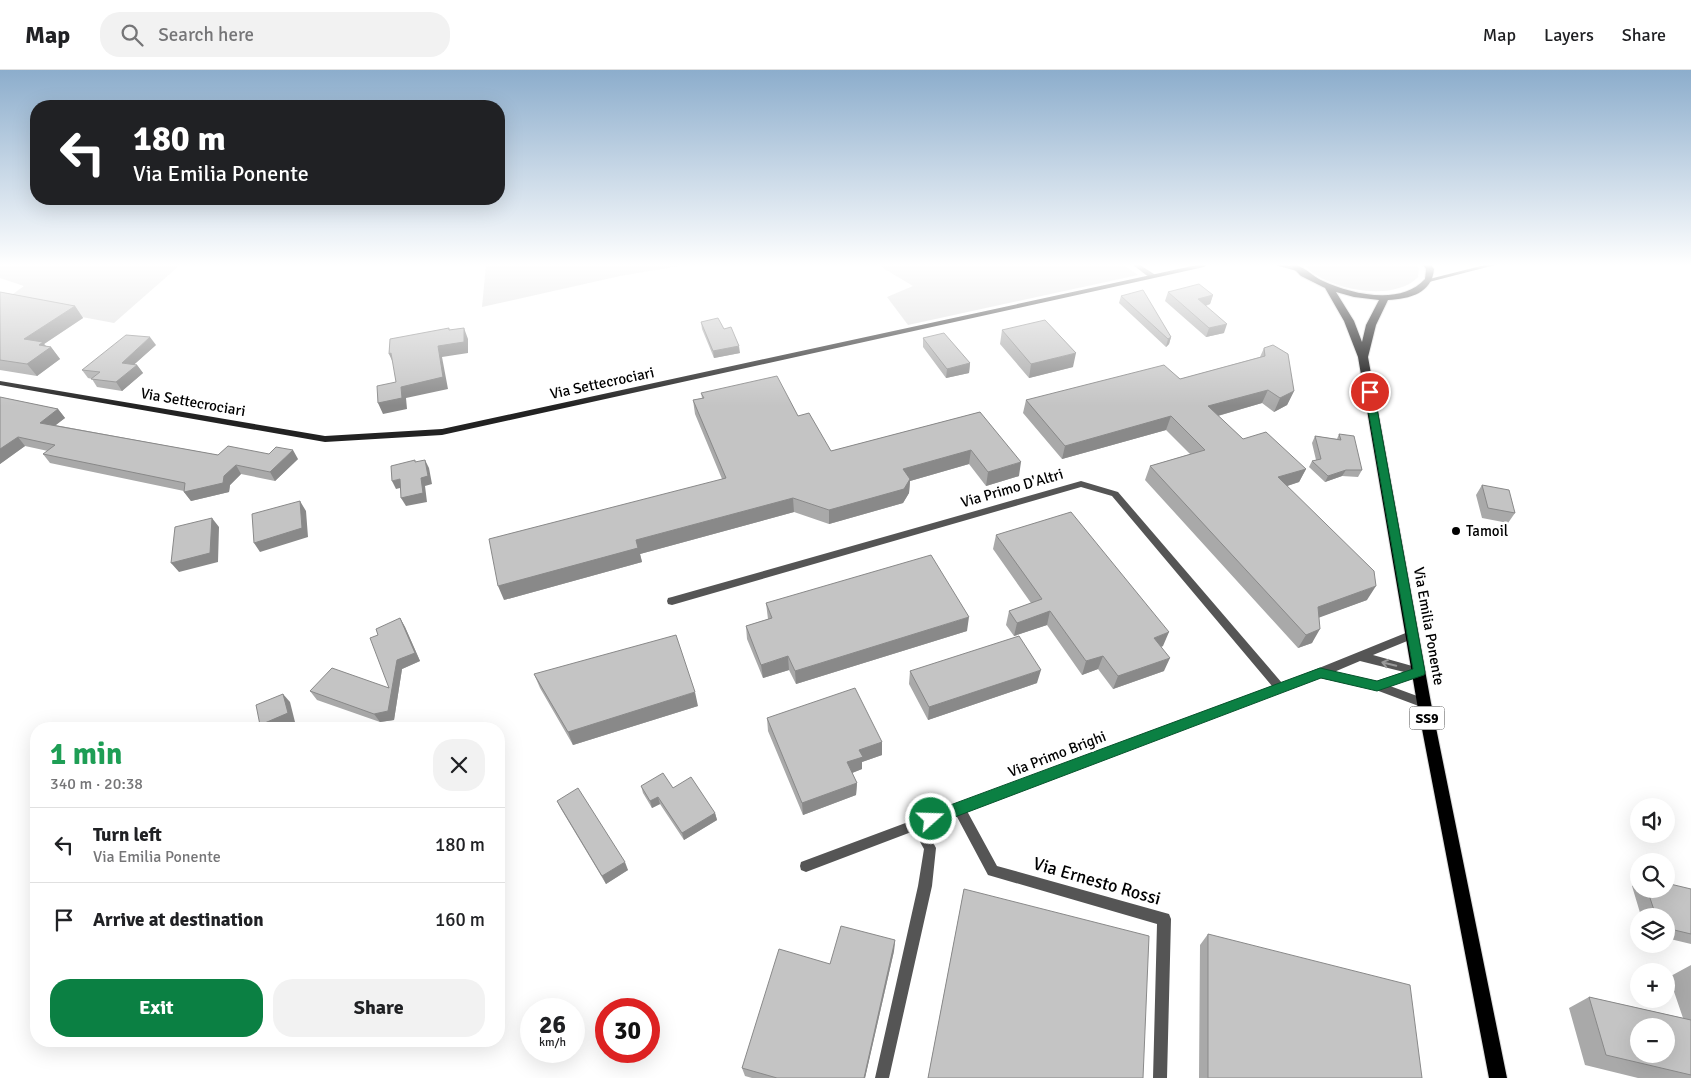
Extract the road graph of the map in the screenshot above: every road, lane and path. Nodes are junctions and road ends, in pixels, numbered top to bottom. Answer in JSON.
{"nodes":[{"id":1,"x":988,"y":312,"type":"edge"},
{"id":2,"x":1344,"y":312,"type":"edge"},
{"id":3,"x":1377,"y":312,"type":"edge"},
{"id":4,"x":1363,"y":357,"type":"junction"},
{"id":5,"x":0,"y":383,"type":"edge"},
{"id":6,"x":672,"y":601,"type":"dead end"},
{"id":7,"x":1413,"y":634,"type":"junction"},
{"id":8,"x":1359,"y":656,"type":"junction"},
{"id":9,"x":1419,"y":672,"type":"junction"},
{"id":10,"x":1320,"y":673,"type":"junction"},
{"id":11,"x":1377,"y":686,"type":"junction"},
{"id":12,"x":1280,"y":688,"type":"junction"},
{"id":13,"x":1424,"y":702,"type":"junction"},
{"id":14,"x":959,"y":809,"type":"junction"},
{"id":15,"x":917,"y":824,"type":"junction"},
{"id":16,"x":806,"y":866,"type":"dead end"},
{"id":17,"x":882,"y":1078,"type":"edge"},
{"id":18,"x":1160,"y":1078,"type":"edge"},
{"id":19,"x":1498,"y":1078,"type":"edge"}],
"edges":[{"from":1,"to":5,"type":"main road","name":"Via Settecrociari"},
{"from":2,"to":4,"type":"main road","name":"Via Emilia Ponente"},
{"from":3,"to":4,"type":"main road","name":"Via Emilia Ponente"},
{"from":4,"to":7,"type":"main road","name":"Via Emilia Ponente","number":"SS9"},
{"from":6,"to":12,"type":"street","name":"Via Primo D'Altri"},
{"from":7,"to":8,"type":"street","name":"Via Primo Brighi"},
{"from":7,"to":9,"type":"main road","name":"Via Emilia Ponente","number":"SS9"},
{"from":9,"to":8,"type":"street","one_way":true},
{"from":8,"to":10,"type":"street","name":"Via Primo Brighi"},
{"from":9,"to":11,"type":"street"},
{"from":9,"to":13,"type":"main road","name":"Via Emilia Ponente","number":"SS9"},
{"from":10,"to":11,"type":"street"},
{"from":10,"to":12,"type":"street","name":"Via Primo Brighi"},
{"from":11,"to":13,"type":"street"},
{"from":12,"to":14,"type":"street","name":"Via Primo Brighi"},
{"from":13,"to":19,"type":"main road","name":"Via Emilia Ponente","number":"SS9"},
{"from":14,"to":15,"type":"street","name":"Via Primo Brighi"},
{"from":14,"to":18,"type":"street","name":"Via Ernesto Rossi"},
{"from":15,"to":16,"type":"street","name":"Via Primo Brighi"},
{"from":15,"to":17,"type":"street"}]}
